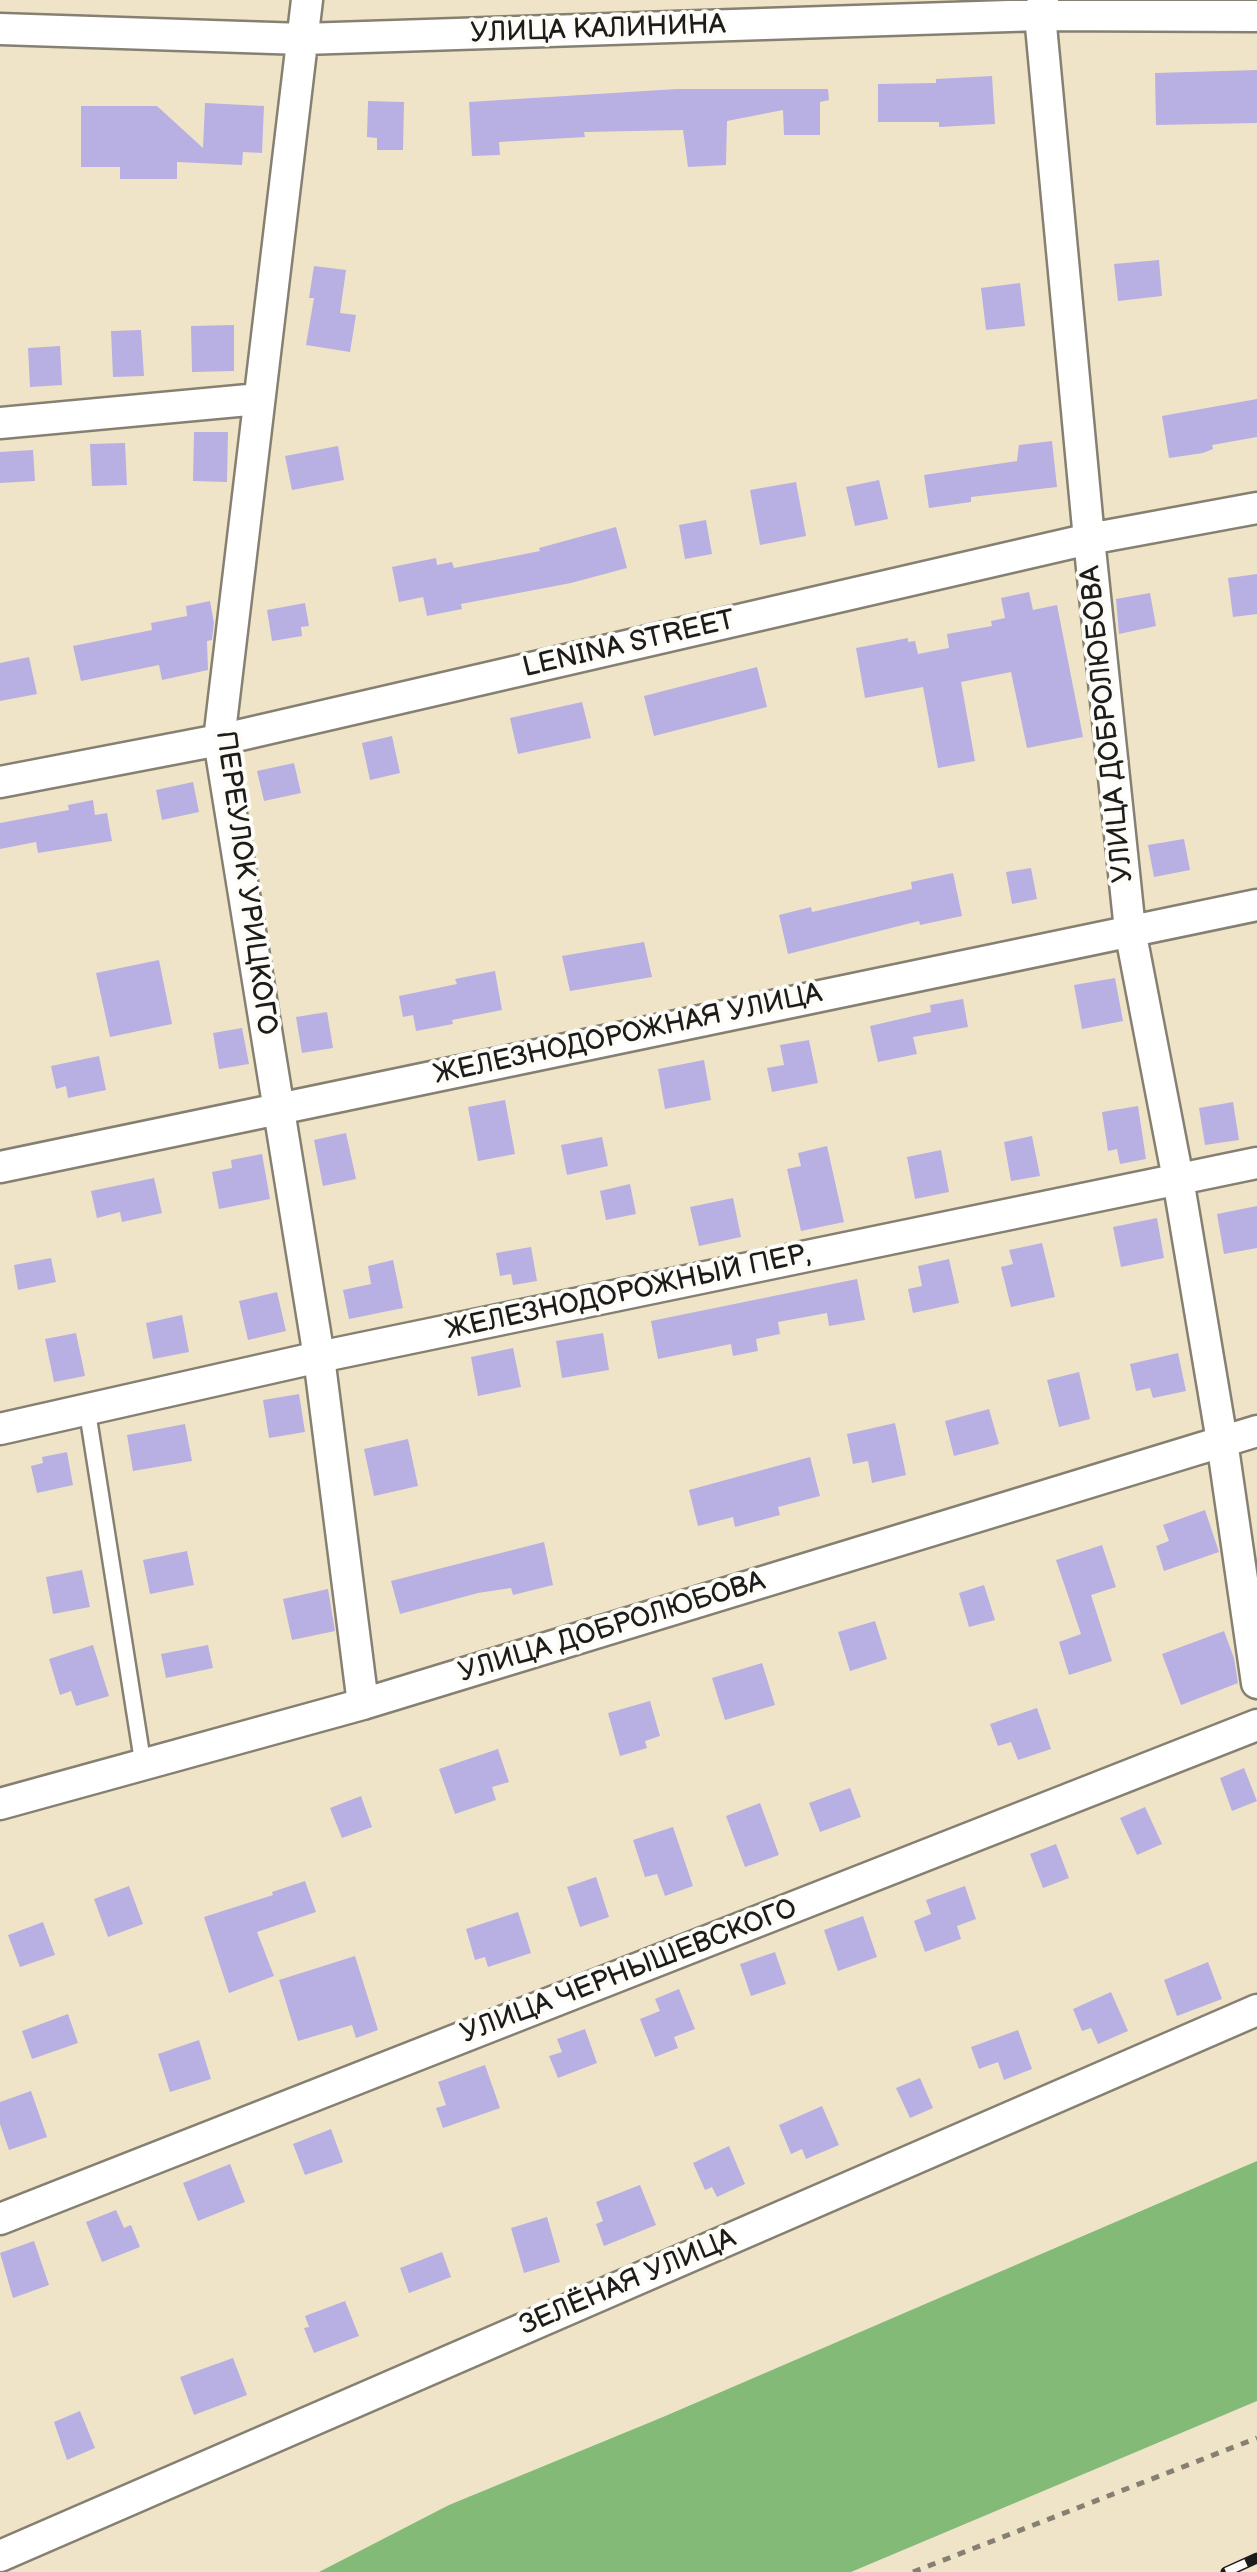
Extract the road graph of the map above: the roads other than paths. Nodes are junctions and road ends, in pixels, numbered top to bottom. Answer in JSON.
{"nodes":[{"id":1,"x":308,"y":0,"type":"edge"},
{"id":2,"x":1042,"y":8,"type":"edge"},
{"id":3,"x":1257,"y":16,"type":"edge"},
{"id":4,"x":0,"y":29,"type":"edge"},
{"id":5,"x":302,"y":39,"type":"junction"},
{"id":6,"x":260,"y":399,"type":"junction"},
{"id":7,"x":0,"y":423,"type":"edge"},
{"id":8,"x":1257,"y":508,"type":"edge"},
{"id":9,"x":1089,"y":539,"type":"junction"},
{"id":10,"x":219,"y":740,"type":"junction"},
{"id":11,"x":0,"y":782,"type":"edge"},
{"id":12,"x":1257,"y":905,"type":"edge"},
{"id":13,"x":1130,"y":930,"type":"junction"},
{"id":14,"x":278,"y":1109,"type":"junction"},
{"id":15,"x":1257,"y":1163,"type":"edge"},
{"id":16,"x":0,"y":1167,"type":"edge"},
{"id":17,"x":1178,"y":1179,"type":"junction"},
{"id":18,"x":318,"y":1358,"type":"junction"},
{"id":19,"x":86,"y":1410,"type":"junction"},
{"id":20,"x":0,"y":1429,"type":"edge"},
{"id":21,"x":1257,"y":1431,"type":"edge"},
{"id":22,"x":1222,"y":1441,"type":"junction"},
{"id":23,"x":1257,"y":1683,"type":"edge"},
{"id":24,"x":363,"y":1704,"type":"junction"},
{"id":25,"x":1257,"y":1725,"type":"edge"},
{"id":26,"x":143,"y":1764,"type":"junction"},
{"id":27,"x":0,"y":1804,"type":"edge"},
{"id":28,"x":1257,"y":2010,"type":"edge"},
{"id":29,"x":0,"y":2219,"type":"edge"},
{"id":30,"x":0,"y":2556,"type":"edge"}],
"edges":[{"from":1,"to":5,"type":"street","name":"ПЕРЕУЛОК УРИЦКОГО"},
{"from":2,"to":3,"type":"street","name":"УЛИЦА КАЛИНИНА"},
{"from":2,"to":5,"type":"street","name":"УЛИЦА КАЛИНИНА"},
{"from":2,"to":9,"type":"street","name":"УЛИЦА ДОБРОЛЮБОВА"},
{"from":4,"to":5,"type":"street","name":"УЛИЦА КАЛИНИНА"},
{"from":5,"to":6,"type":"street","name":"ПЕРЕУЛОК УРИЦКОГО"},
{"from":6,"to":7,"type":"street"},
{"from":6,"to":10,"type":"street","name":"ПЕРЕУЛОК УРИЦКОГО"},
{"from":8,"to":9,"type":"street","name":"LENINA STREET"},
{"from":9,"to":10,"type":"street","name":"LENINA STREET"},
{"from":9,"to":13,"type":"street","name":"УЛИЦА ДОБРОЛЮБОВА"},
{"from":10,"to":11,"type":"street","name":"LENINA STREET"},
{"from":10,"to":14,"type":"street","name":"ПЕРЕУЛОК УРИЦКОГО"},
{"from":12,"to":13,"type":"street","name":"ЖЕЛЕЗНОДОРОЖНАЯ УЛИЦА"},
{"from":13,"to":14,"type":"street","name":"ЖЕЛЕЗНОДОРОЖНАЯ УЛИЦА"},
{"from":13,"to":17,"type":"street","name":"УЛИЦА ДОБРОЛЮБОВА"},
{"from":14,"to":16,"type":"street","name":"ЖЕЛЕЗНОДОРОЖНАЯ УЛИЦА"},
{"from":14,"to":18,"type":"street","name":"ПЕРЕУЛОК УРИЦКОГО"},
{"from":15,"to":17,"type":"street","name":"ЖЕЛЕЗНОДОРОЖНЫЙ ПЕР,"},
{"from":17,"to":18,"type":"street","name":"ЖЕЛЕЗНОДОРОЖНЫЙ ПЕР,"},
{"from":17,"to":22,"type":"street","name":"УЛИЦА ДОБРОЛЮБОВА"},
{"from":18,"to":19,"type":"street","name":"ЖЕЛЕЗНОДОРОЖНЫЙ ПЕР,"},
{"from":18,"to":24,"type":"street","name":"ПЕРЕУЛОК УРИЦКОГО"},
{"from":19,"to":20,"type":"street","name":"ЖЕЛЕЗНОДОРОЖНЫЙ ПЕР,"},
{"from":19,"to":26,"type":"lane"},
{"from":21,"to":22,"type":"street","name":"УЛИЦА ДОБРОЛЮБОВА"},
{"from":22,"to":23,"type":"street","name":"УЛИЦА ДОБРОЛЮБОВА"},
{"from":22,"to":24,"type":"street","name":"УЛИЦА ДОБРОЛЮБОВА"},
{"from":24,"to":26,"type":"street","name":"УЛИЦА ДОБРОЛЮБОВА"},
{"from":25,"to":29,"type":"street","name":"УЛИЦА ЧЕРНЫШЕВСКОГО"},
{"from":26,"to":27,"type":"street","name":"УЛИЦА ДОБРОЛЮБОВА"},
{"from":28,"to":30,"type":"street","name":"ЗЕЛЁНАЯ УЛИЦА"}]}
